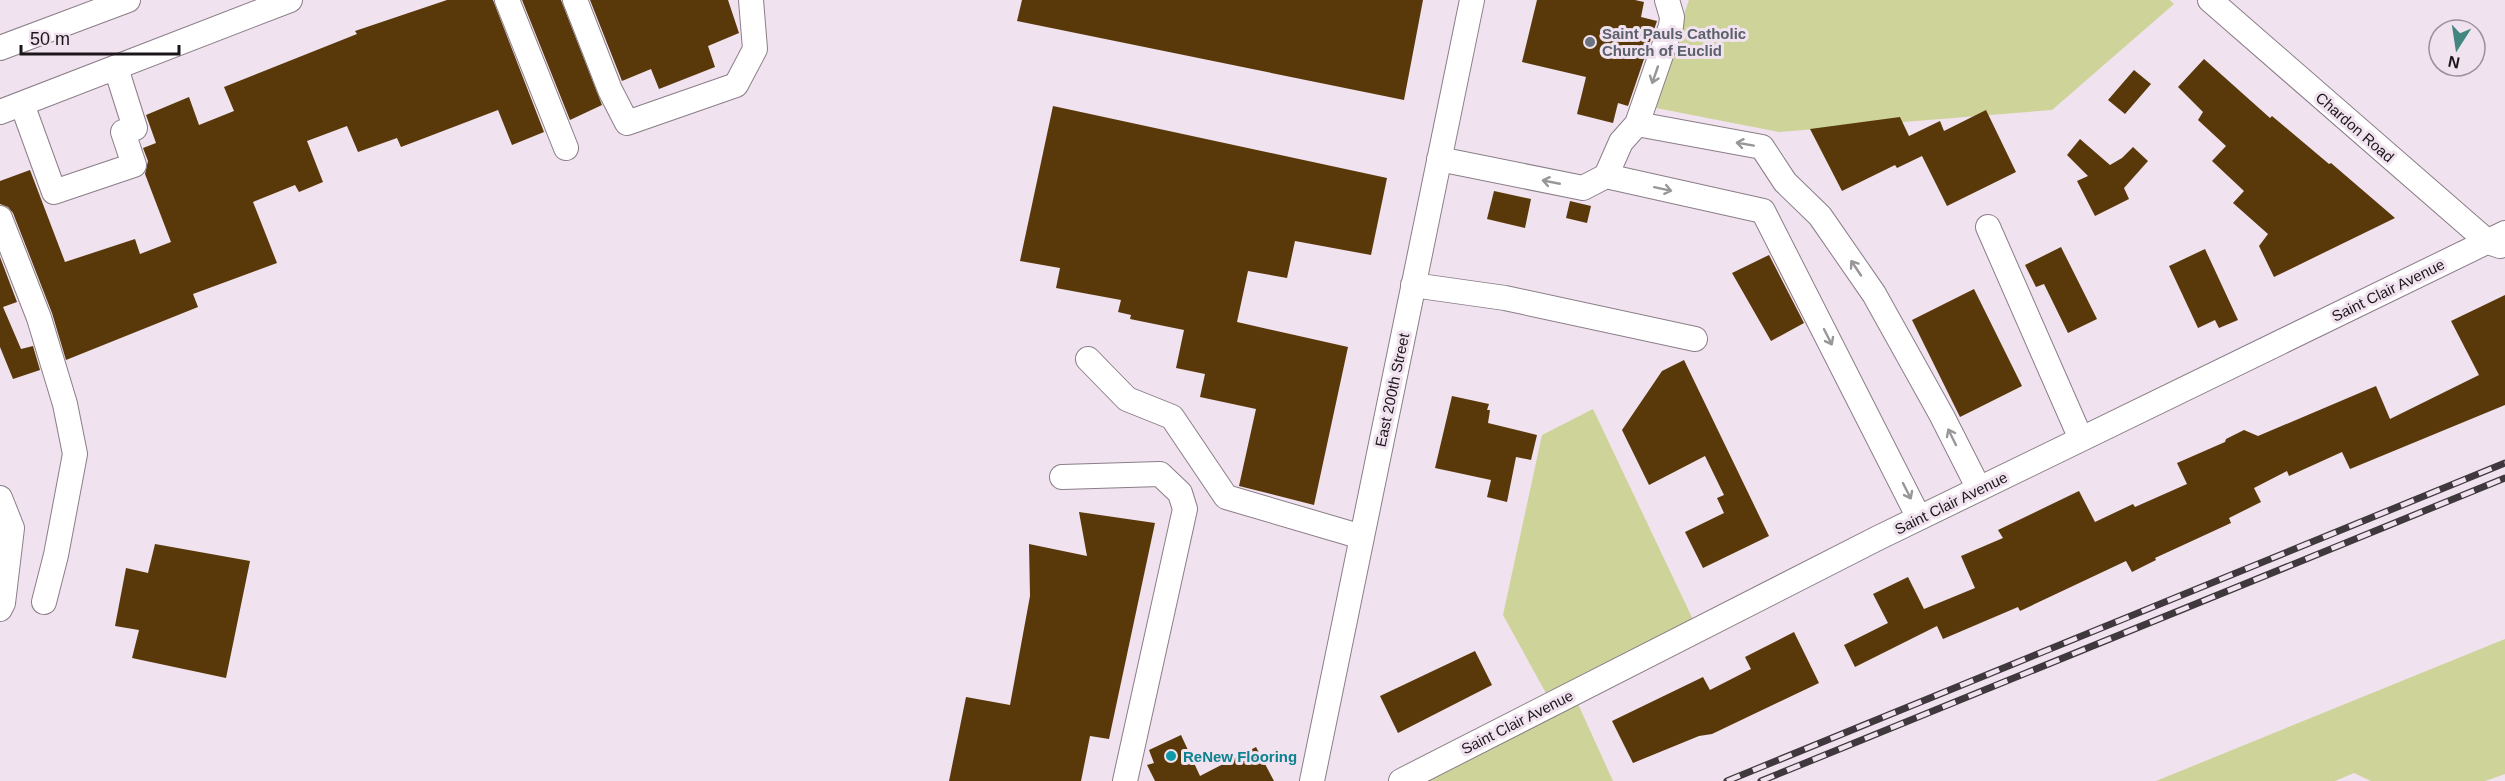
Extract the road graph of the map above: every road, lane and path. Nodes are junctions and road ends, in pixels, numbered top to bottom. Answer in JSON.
{"nodes":[{"id":1,"x":128,"y":0,"type":"edge"},
{"id":2,"x":290,"y":0,"type":"edge"},
{"id":3,"x":507,"y":0,"type":"edge"},
{"id":4,"x":575,"y":0,"type":"edge"},
{"id":5,"x":751,"y":0,"type":"edge"},
{"id":6,"x":1472,"y":0,"type":"edge"},
{"id":7,"x":1667,"y":0,"type":"edge"},
{"id":8,"x":2210,"y":0,"type":"edge"},
{"id":9,"x":0,"y":48,"type":"edge"},
{"id":10,"x":116,"y":68,"type":"junction"},
{"id":11,"x":22,"y":104,"type":"junction"},
{"id":12,"x":0,"y":112,"type":"edge"},
{"id":13,"x":1637,"y":124,"type":"junction"},
{"id":14,"x":566,"y":148,"type":"dead end"},
{"id":15,"x":1439,"y":159,"type":"junction"},
{"id":16,"x":1606,"y":176,"type":"junction"},
{"id":17,"x":1785,"y":182,"type":"junction"},
{"id":18,"x":1763,"y":211,"type":"junction"},
{"id":19,"x":0,"y":218,"type":"edge"},
{"id":20,"x":1988,"y":227,"type":"dead end"},
{"id":21,"x":2499,"y":241,"type":"edge"},
{"id":22,"x":1413,"y":285,"type":"junction"},
{"id":23,"x":1695,"y":339,"type":"dead end"},
{"id":24,"x":1088,"y":359,"type":"dead end"},
{"id":25,"x":2082,"y":439,"type":"junction"},
{"id":26,"x":1062,"y":477,"type":"dead end"},
{"id":27,"x":1979,"y":489,"type":"junction"},
{"id":28,"x":0,"y":498,"type":"edge"},
{"id":29,"x":1919,"y":518,"type":"junction"},
{"id":30,"x":1362,"y":537,"type":"junction"},
{"id":31,"x":44,"y":602,"type":"dead end"},
{"id":32,"x":0,"y":609,"type":"edge"},
{"id":33,"x":1125,"y":781,"type":"edge"},
{"id":34,"x":1312,"y":781,"type":"edge"},
{"id":35,"x":1401,"y":781,"type":"edge"}],
"edges":[{"from":1,"to":9,"type":"street"},
{"from":2,"to":10,"type":"street"},
{"from":3,"to":14,"type":"street"},
{"from":4,"to":5,"type":"street"},
{"from":6,"to":15,"type":"street","name":"East 200th Street"},
{"from":7,"to":13,"type":"street","one_way":true},
{"from":8,"to":21,"type":"street","name":"Chardon Road"},
{"from":10,"to":11,"type":"street"},
{"from":10,"to":11,"type":"street"},
{"from":11,"to":12,"type":"street"},
{"from":13,"to":16,"type":"street"},
{"from":17,"to":13,"type":"street","one_way":true},
{"from":16,"to":15,"type":"street","one_way":true},
{"from":15,"to":22,"type":"street","name":"East 200th Street"},
{"from":16,"to":18,"type":"street","one_way":true},
{"from":17,"to":18,"type":"street"},
{"from":27,"to":17,"type":"street","one_way":true},
{"from":18,"to":29,"type":"street","one_way":true},
{"from":19,"to":31,"type":"street"},
{"from":20,"to":25,"type":"street"},
{"from":21,"to":25,"type":"street","name":"Saint Clair Avenue"},
{"from":22,"to":23,"type":"street"},
{"from":22,"to":30,"type":"street","name":"East 200th Street"},
{"from":24,"to":30,"type":"street"},
{"from":25,"to":27,"type":"street","name":"Saint Clair Avenue"},
{"from":26,"to":33,"type":"street"},
{"from":27,"to":29,"type":"street","name":"Saint Clair Avenue"},
{"from":28,"to":32,"type":"street"},
{"from":29,"to":35,"type":"street","name":"Saint Clair Avenue"},
{"from":30,"to":34,"type":"street","name":"East 200th Street"}]}
